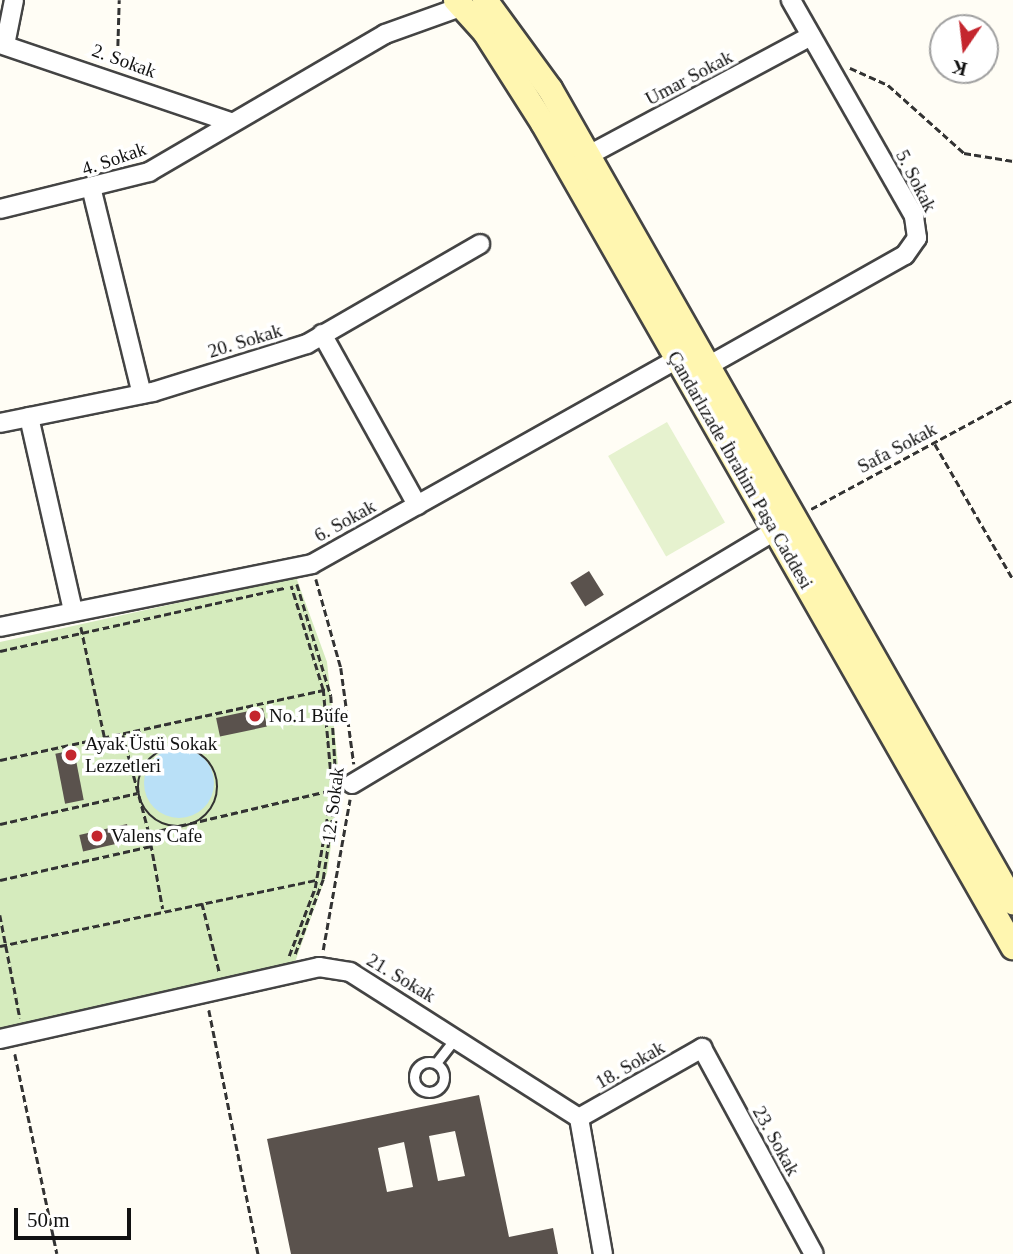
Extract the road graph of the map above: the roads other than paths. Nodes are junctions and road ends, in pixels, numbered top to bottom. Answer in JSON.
{"nodes":[{"id":1,"x":14,"y":0,"type":"edge"},
{"id":2,"x":791,"y":0,"type":"edge"},
{"id":3,"x":468,"y":2,"type":"edge"},
{"id":4,"x":811,"y":36,"type":"junction"},
{"id":5,"x":3,"y":44,"type":"edge"},
{"id":6,"x":231,"y":122,"type":"junction"},
{"id":7,"x":587,"y":156,"type":"junction"},
{"id":8,"x":92,"y":191,"type":"junction"},
{"id":9,"x":0,"y":209,"type":"edge"},
{"id":10,"x":480,"y":244,"type":"dead end"},
{"id":11,"x":322,"y":334,"type":"junction"},
{"id":12,"x":675,"y":360,"type":"junction"},
{"id":13,"x":706,"y":367,"type":"junction"},
{"id":14,"x":142,"y":394,"type":"junction"},
{"id":15,"x":29,"y":417,"type":"junction"},
{"id":16,"x":0,"y":424,"type":"edge"},
{"id":17,"x":417,"y":505,"type":"junction"},
{"id":18,"x":784,"y":525,"type":"junction"},
{"id":19,"x":77,"y":619,"type":"junction"},
{"id":20,"x":0,"y":627,"type":"edge"},
{"id":21,"x":345,"y":787,"type":"road end"},
{"id":22,"x":1013,"y":902,"type":"edge"},
{"id":23,"x":1013,"y":947,"type":"edge"},
{"id":24,"x":11,"y":1033,"type":"edge"},
{"id":25,"x":457,"y":1036,"type":"junction"},
{"id":26,"x":702,"y":1048,"type":"joint"},
{"id":27,"x":436,"y":1063,"type":"dead end"},
{"id":28,"x":579,"y":1118,"type":"junction"},
{"id":29,"x":603,"y":1254,"type":"edge"},
{"id":30,"x":814,"y":1254,"type":"edge"}],
"edges":[{"from":1,"to":5,"type":"street"},
{"from":2,"to":4,"type":"street","name":"5. Sokak"},
{"from":3,"to":6,"type":"street","name":"4. Sokak"},
{"from":3,"to":7,"type":"main road","name":"Çandarlızade İbrahim Paşa Caddesi"},
{"from":3,"to":12,"type":"main road","name":"Çandarlızade İbrahim Paşa Caddesi"},
{"from":4,"to":7,"type":"street","name":"Umar Sokak"},
{"from":4,"to":13,"type":"street","name":"5. Sokak"},
{"from":5,"to":6,"type":"street","name":"2. Sokak"},
{"from":6,"to":8,"type":"street","name":"4. Sokak"},
{"from":7,"to":13,"type":"main road","name":"Çandarlızade İbrahim Paşa Caddesi"},
{"from":8,"to":9,"type":"street","name":"4. Sokak"},
{"from":8,"to":14,"type":"street"},
{"from":10,"to":11,"type":"street","name":"20. Sokak"},
{"from":11,"to":14,"type":"street","name":"20. Sokak"},
{"from":11,"to":17,"type":"street"},
{"from":12,"to":17,"type":"street","name":"6. Sokak"},
{"from":12,"to":18,"type":"main road","name":"Çandarlızade İbrahim Paşa Caddesi"},
{"from":13,"to":18,"type":"main road","name":"Çandarlızade İbrahim Paşa Caddesi"},
{"from":14,"to":15,"type":"street","name":"20. Sokak"},
{"from":15,"to":16,"type":"street","name":"20. Sokak"},
{"from":15,"to":19,"type":"street"},
{"from":17,"to":19,"type":"street","name":"6. Sokak"},
{"from":18,"to":21,"type":"street"},
{"from":18,"to":22,"type":"main road","name":"Çandarlızade İbrahim Paşa Caddesi"},
{"from":18,"to":23,"type":"main road","name":"Çandarlızade İbrahim Paşa Caddesi"},
{"from":19,"to":20,"type":"street","name":"6. Sokak"},
{"from":24,"to":25,"type":"street","name":"21. Sokak"},
{"from":25,"to":27,"type":"lane"},
{"from":25,"to":28,"type":"street","name":"21. Sokak"},
{"from":26,"to":28,"type":"street","name":"18. Sokak"},
{"from":26,"to":30,"type":"street","name":"23. Sokak"},
{"from":28,"to":29,"type":"street"}]}
